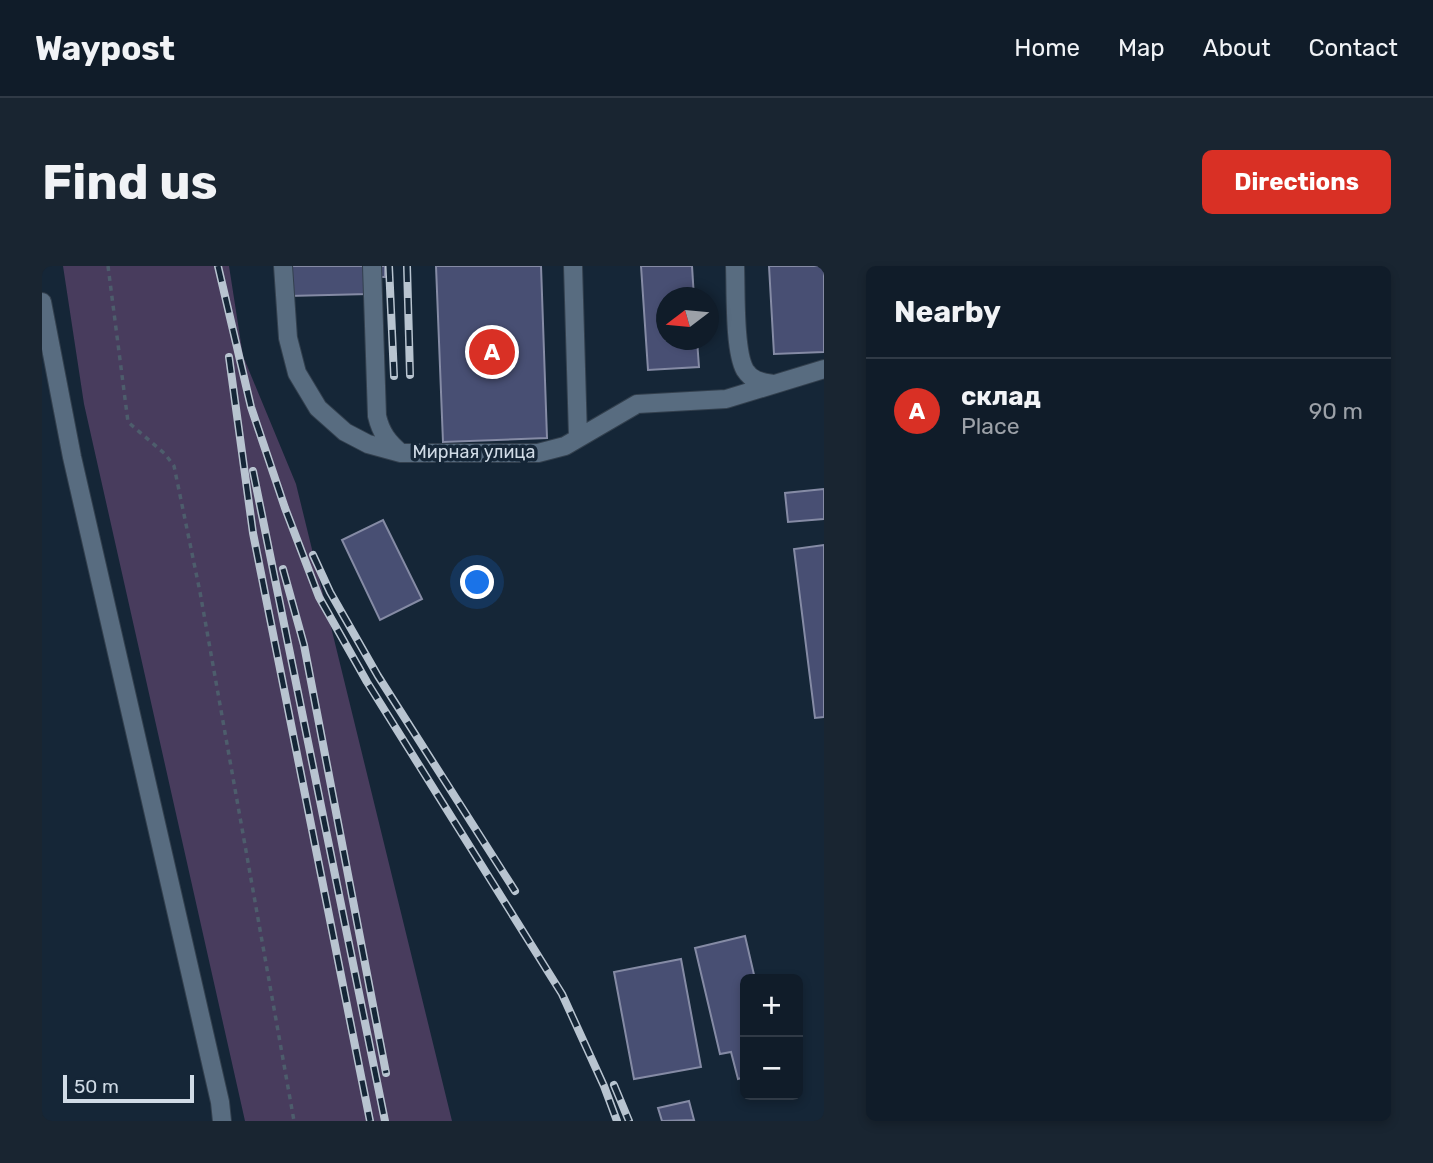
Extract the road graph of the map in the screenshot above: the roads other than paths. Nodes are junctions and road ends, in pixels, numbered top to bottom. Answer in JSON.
{"nodes":[{"id":1,"x":283,"y":266,"type":"edge"},
{"id":2,"x":372,"y":266,"type":"edge"},
{"id":3,"x":573,"y":266,"type":"edge"},
{"id":4,"x":735,"y":266,"type":"edge"},
{"id":5,"x":42,"y":302,"type":"edge"},
{"id":6,"x":824,"y":369,"type":"edge"},
{"id":7,"x":773,"y":384,"type":"junction"},
{"id":8,"x":578,"y":437,"type":"junction"},
{"id":9,"x":401,"y":453,"type":"junction"},
{"id":10,"x":222,"y":1121,"type":"edge"}],
"edges":[{"from":1,"to":9,"type":"lane","name":"Мирная улица"},
{"from":2,"to":9,"type":"lane","name":"Мирная улица"},
{"from":3,"to":8,"type":"lane"},
{"from":4,"to":7,"type":"lane"},
{"from":5,"to":10,"type":"lane"},
{"from":6,"to":7,"type":"lane","name":"Мирная улица"},
{"from":7,"to":8,"type":"lane","name":"Мирная улица"},
{"from":8,"to":9,"type":"lane","name":"Мирная улица"}]}
